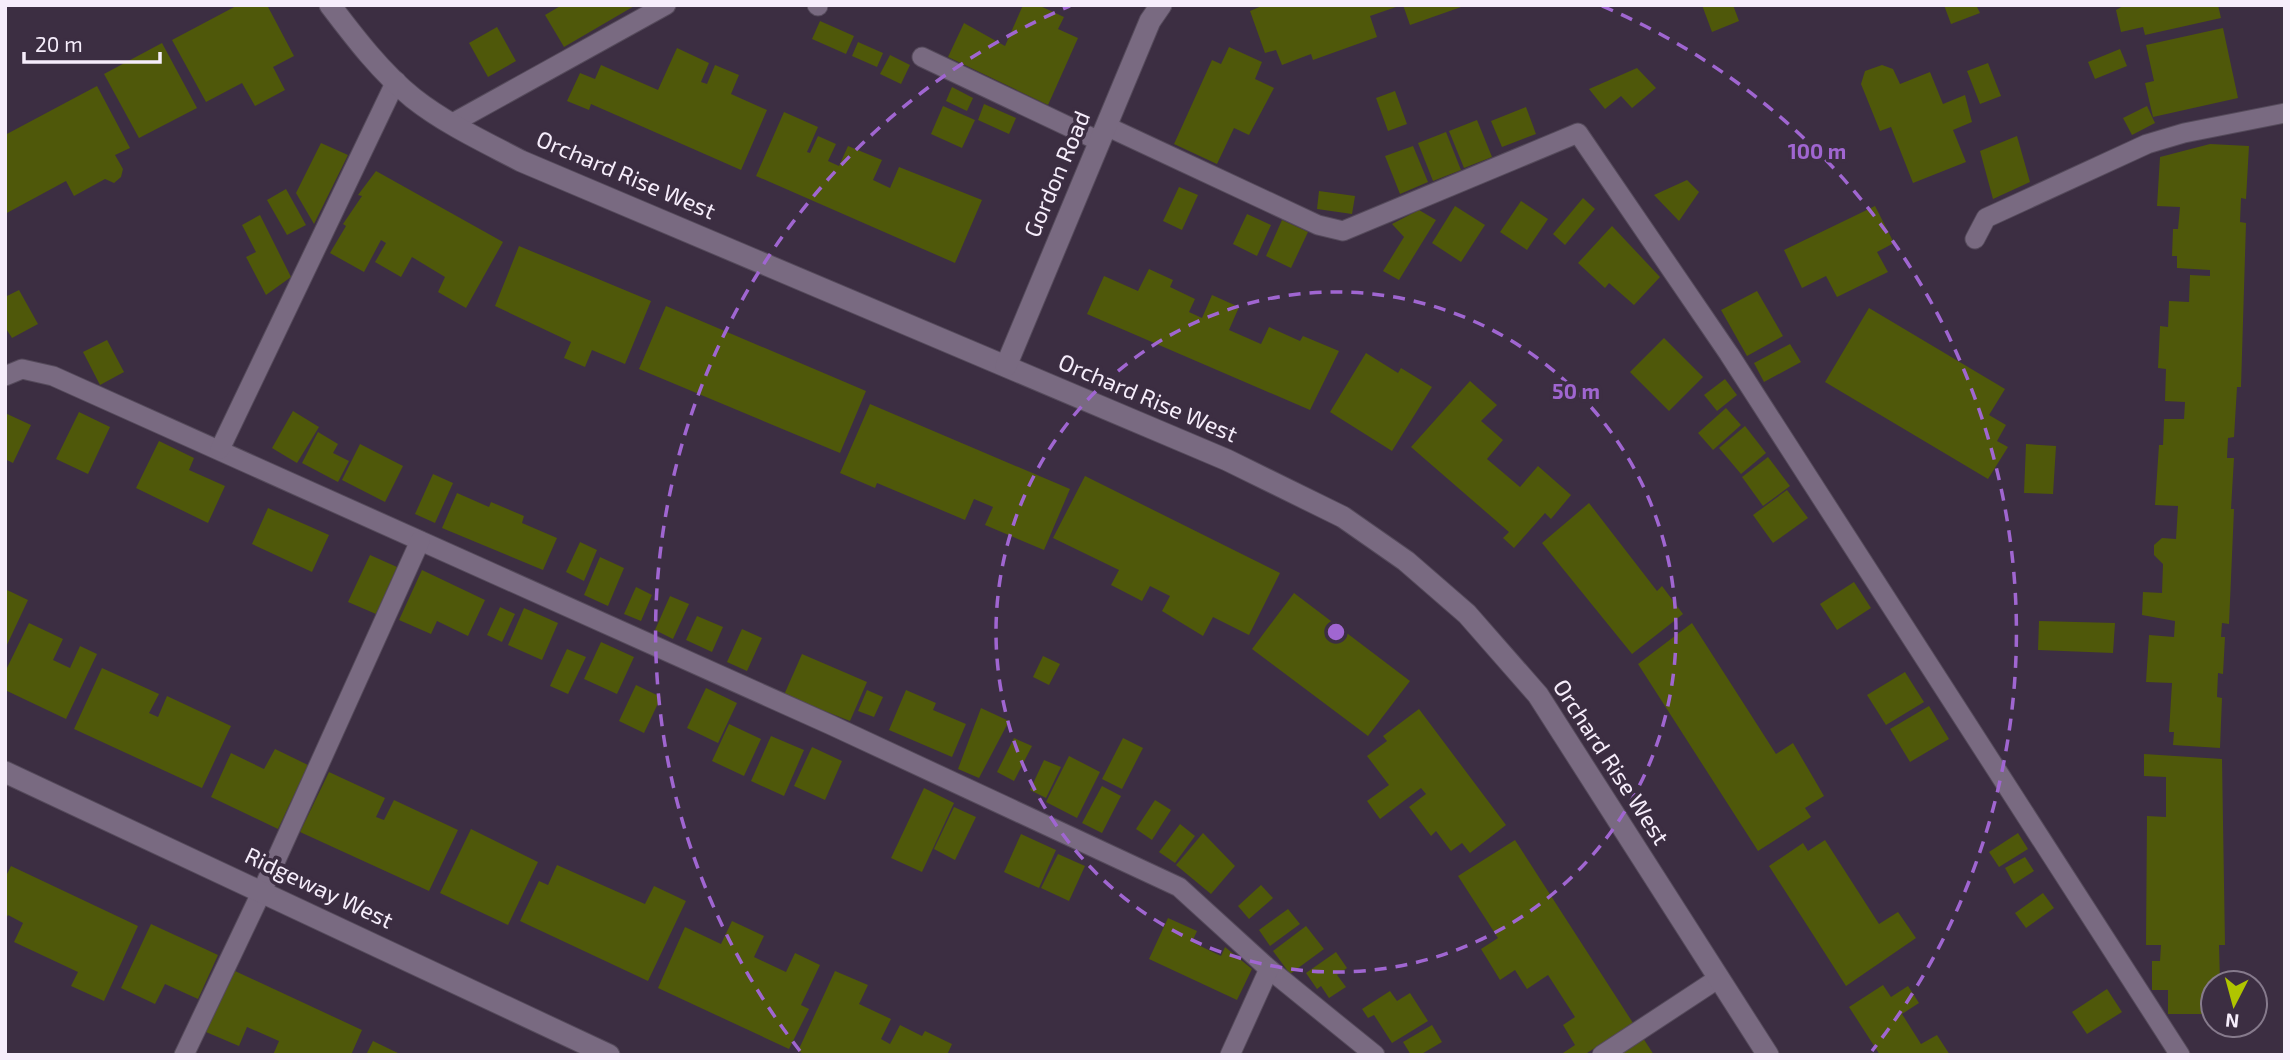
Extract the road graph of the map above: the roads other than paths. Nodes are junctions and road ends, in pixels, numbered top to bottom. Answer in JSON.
{"nodes":[{"id":1,"x":330,"y":5,"type":"edge"},
{"id":2,"x":666,"y":5,"type":"edge"},
{"id":3,"x":1161,"y":5,"type":"edge"},
{"id":4,"x":922,"y":57,"type":"dead end"},
{"id":5,"x":396,"y":80,"type":"junction"},
{"id":6,"x":2285,"y":113,"type":"edge"},
{"id":7,"x":450,"y":124,"type":"junction"},
{"id":8,"x":1103,"y":133,"type":"junction"},
{"id":9,"x":1975,"y":239,"type":"dead end"},
{"id":10,"x":1006,"y":366,"type":"junction"},
{"id":11,"x":5,"y":376,"type":"edge"},
{"id":12,"x":220,"y":449,"type":"junction"},
{"id":13,"x":420,"y":541,"type":"junction"},
{"id":14,"x":5,"y":772,"type":"edge"},
{"id":15,"x":262,"y":891,"type":"junction"},
{"id":16,"x":1269,"y":969,"type":"junction"},
{"id":17,"x":1719,"y":978,"type":"junction"},
{"id":18,"x":184,"y":1055,"type":"edge"},
{"id":19,"x":609,"y":1055,"type":"edge"},
{"id":20,"x":1230,"y":1055,"type":"edge"},
{"id":21,"x":1375,"y":1055,"type":"edge"},
{"id":22,"x":1602,"y":1055,"type":"edge"},
{"id":23,"x":1769,"y":1055,"type":"edge"},
{"id":24,"x":2180,"y":1055,"type":"edge"}],
"edges":[{"from":1,"to":5,"type":"street","name":"Orchard Rise West"},
{"from":2,"to":7,"type":"lane"},
{"from":3,"to":8,"type":"street","name":"Gordon Road"},
{"from":4,"to":8,"type":"lane"},
{"from":5,"to":7,"type":"street","name":"Orchard Rise West"},
{"from":5,"to":12,"type":"lane"},
{"from":6,"to":9,"type":"lane"},
{"from":7,"to":10,"type":"street","name":"Orchard Rise West"},
{"from":8,"to":10,"type":"street","name":"Gordon Road"},
{"from":8,"to":24,"type":"lane"},
{"from":10,"to":17,"type":"street","name":"Orchard Rise West"},
{"from":11,"to":12,"type":"lane"},
{"from":12,"to":13,"type":"lane"},
{"from":13,"to":15,"type":"lane"},
{"from":13,"to":16,"type":"lane"},
{"from":14,"to":15,"type":"street","name":"Ridgeway West"},
{"from":15,"to":18,"type":"lane"},
{"from":15,"to":19,"type":"street","name":"Ridgeway West"},
{"from":16,"to":20,"type":"lane"},
{"from":16,"to":21,"type":"lane"},
{"from":17,"to":22,"type":"lane"},
{"from":17,"to":23,"type":"street","name":"Orchard Rise West"}]}
